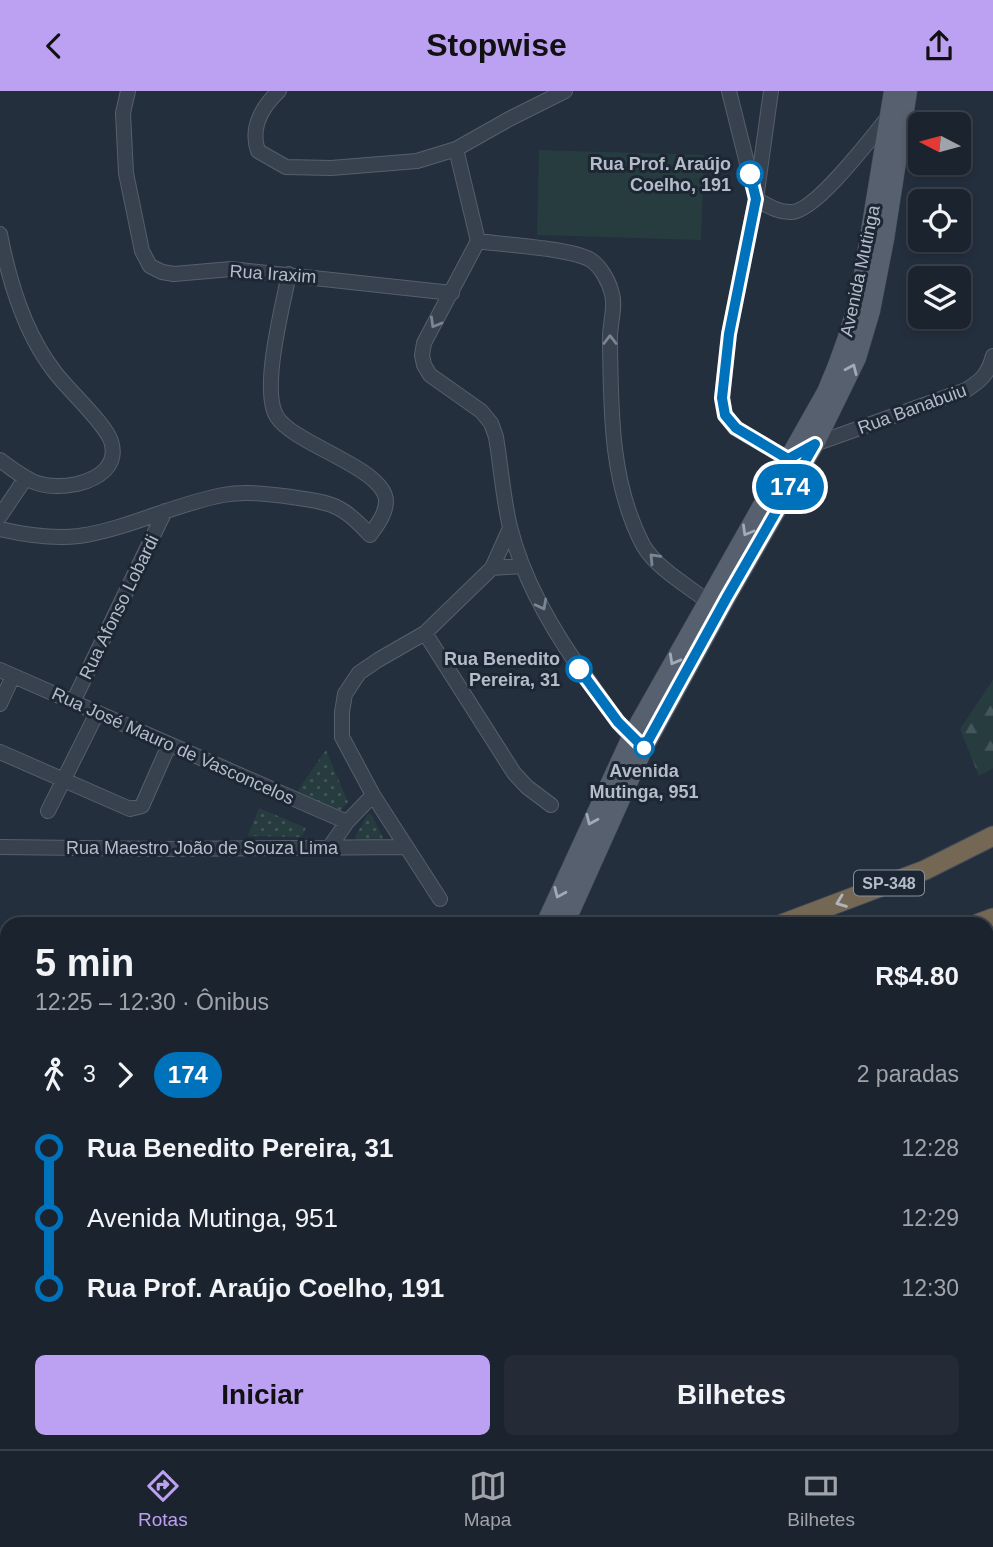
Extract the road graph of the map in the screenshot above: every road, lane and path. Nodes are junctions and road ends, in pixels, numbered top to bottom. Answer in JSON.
{"nodes":[{"id":1,"x":128,"y":91,"type":"edge"},
{"id":2,"x":279,"y":91,"type":"edge"},
{"id":3,"x":565,"y":91,"type":"edge"},
{"id":4,"x":729,"y":91,"type":"edge"},
{"id":5,"x":771,"y":91,"type":"edge"},
{"id":6,"x":905,"y":92,"type":"edge"},
{"id":7,"x":890,"y":115,"type":"junction"},
{"id":8,"x":456,"y":149,"type":"junction"},
{"id":9,"x":756,"y":199,"type":"junction"},
{"id":10,"x":0,"y":233,"type":"edge"},
{"id":11,"x":478,"y":241,"type":"junction"},
{"id":12,"x":289,"y":274,"type":"junction"},
{"id":13,"x":452,"y":293,"type":"junction"},
{"id":14,"x":993,"y":356,"type":"edge"},
{"id":15,"x":815,"y":444,"type":"junction"},
{"id":16,"x":788,"y":459,"type":"junction"},
{"id":17,"x":0,"y":460,"type":"edge"},
{"id":18,"x":25,"y":479,"type":"junction"},
{"id":19,"x":165,"y":512,"type":"junction"},
{"id":20,"x":0,"y":516,"type":"edge"},
{"id":21,"x":510,"y":528,"type":"junction"},
{"id":22,"x":0,"y":529,"type":"edge"},
{"id":23,"x":523,"y":566,"type":"junction"},
{"id":24,"x":492,"y":568,"type":"junction"},
{"id":25,"x":707,"y":601,"type":"junction"},
{"id":26,"x":425,"y":633,"type":"junction"},
{"id":27,"x":707,"y":633,"type":"junction"},
{"id":28,"x":7,"y":673,"type":"edge"},
{"id":29,"x":73,"y":702,"type":"junction"},
{"id":30,"x":0,"y":704,"type":"edge"},
{"id":31,"x":97,"y":713,"type":"junction"},
{"id":32,"x":638,"y":743,"type":"junction"},
{"id":33,"x":169,"y":744,"type":"junction"},
{"id":34,"x":0,"y":752,"type":"edge"},
{"id":35,"x":62,"y":781,"type":"junction"},
{"id":36,"x":373,"y":795,"type":"junction"},
{"id":37,"x":551,"y":805,"type":"dead end"},
{"id":38,"x":48,"y":811,"type":"dead end"},
{"id":39,"x":347,"y":822,"type":"junction"},
{"id":40,"x":993,"y":836,"type":"edge"},
{"id":41,"x":0,"y":847,"type":"edge"},
{"id":42,"x":405,"y":847,"type":"junction"},
{"id":43,"x":329,"y":848,"type":"junction"},
{"id":44,"x":440,"y":899,"type":"dead end"},
{"id":45,"x":548,"y":917,"type":"edge"},
{"id":46,"x":568,"y":917,"type":"edge"},
{"id":47,"x":801,"y":917,"type":"edge"}],
"edges":[{"from":1,"to":12,"type":"street","name":"Rua Iraxim"},
{"from":2,"to":8,"type":"street"},
{"from":3,"to":8,"type":"street"},
{"from":4,"to":9,"type":"street"},
{"from":5,"to":9,"type":"street"},
{"from":6,"to":7,"type":"main road","name":"Avenida Mutinga"},
{"from":15,"to":6,"type":"main road","name":"Avenida Mutinga","one_way":true},
{"from":7,"to":9,"type":"street"},
{"from":7,"to":16,"type":"main road","name":"Avenida Mutinga"},
{"from":8,"to":11,"type":"street"},
{"from":9,"to":16,"type":"street"},
{"from":10,"to":18,"type":"street"},
{"from":11,"to":13,"type":"street"},
{"from":25,"to":11,"type":"street","one_way":true},
{"from":12,"to":13,"type":"street","name":"Rua Iraxim"},
{"from":12,"to":19,"type":"street"},
{"from":13,"to":21,"type":"street","one_way":true},
{"from":14,"to":15,"type":"street","name":"Rua Banabuiu"},
{"from":15,"to":16,"type":"street","name":"Rua Banabuiu"},
{"from":15,"to":27,"type":"main road","name":"Avenida Mutinga"},
{"from":16,"to":25,"type":"main road","name":"Avenida Mutinga","one_way":true},
{"from":17,"to":18,"type":"street"},
{"from":18,"to":20,"type":"street"},
{"from":19,"to":22,"type":"street"},
{"from":19,"to":29,"type":"street","name":"Rua Afonso Lobardi"},
{"from":21,"to":23,"type":"street"},
{"from":21,"to":24,"type":"street"},
{"from":23,"to":24,"type":"street"},
{"from":23,"to":32,"type":"street","one_way":true},
{"from":24,"to":26,"type":"street"},
{"from":25,"to":27,"type":"street"},
{"from":25,"to":32,"type":"main road","name":"Avenida Mutinga","one_way":true},
{"from":26,"to":36,"type":"street"},
{"from":26,"to":37,"type":"street"},
{"from":27,"to":32,"type":"main road","name":"Avenida Mutinga"},
{"from":28,"to":29,"type":"street","name":"Rua José Mauro de Vasconcelos"},
{"from":28,"to":30,"type":"street"},
{"from":29,"to":31,"type":"street","name":"Rua José Mauro de Vasconcelos"},
{"from":31,"to":33,"type":"street","name":"Rua José Mauro de Vasconcelos"},
{"from":31,"to":35,"type":"street"},
{"from":32,"to":45,"type":"main road","name":"Avenida Mutinga","one_way":true},
{"from":32,"to":46,"type":"main road","name":"Avenida Mutinga"},
{"from":33,"to":35,"type":"street"},
{"from":33,"to":39,"type":"street","name":"Rua José Mauro de Vasconcelos"},
{"from":34,"to":35,"type":"street"},
{"from":35,"to":38,"type":"street"},
{"from":36,"to":39,"type":"street"},
{"from":36,"to":42,"type":"street"},
{"from":39,"to":43,"type":"street"},
{"from":40,"to":47,"type":"highway","number":"SP-348","one_way":true},
{"from":41,"to":43,"type":"street","name":"Rua Maestro João de Souza Lima"},
{"from":42,"to":43,"type":"street","name":"Rua Maestro João de Souza Lima"},
{"from":42,"to":44,"type":"street"}]}
